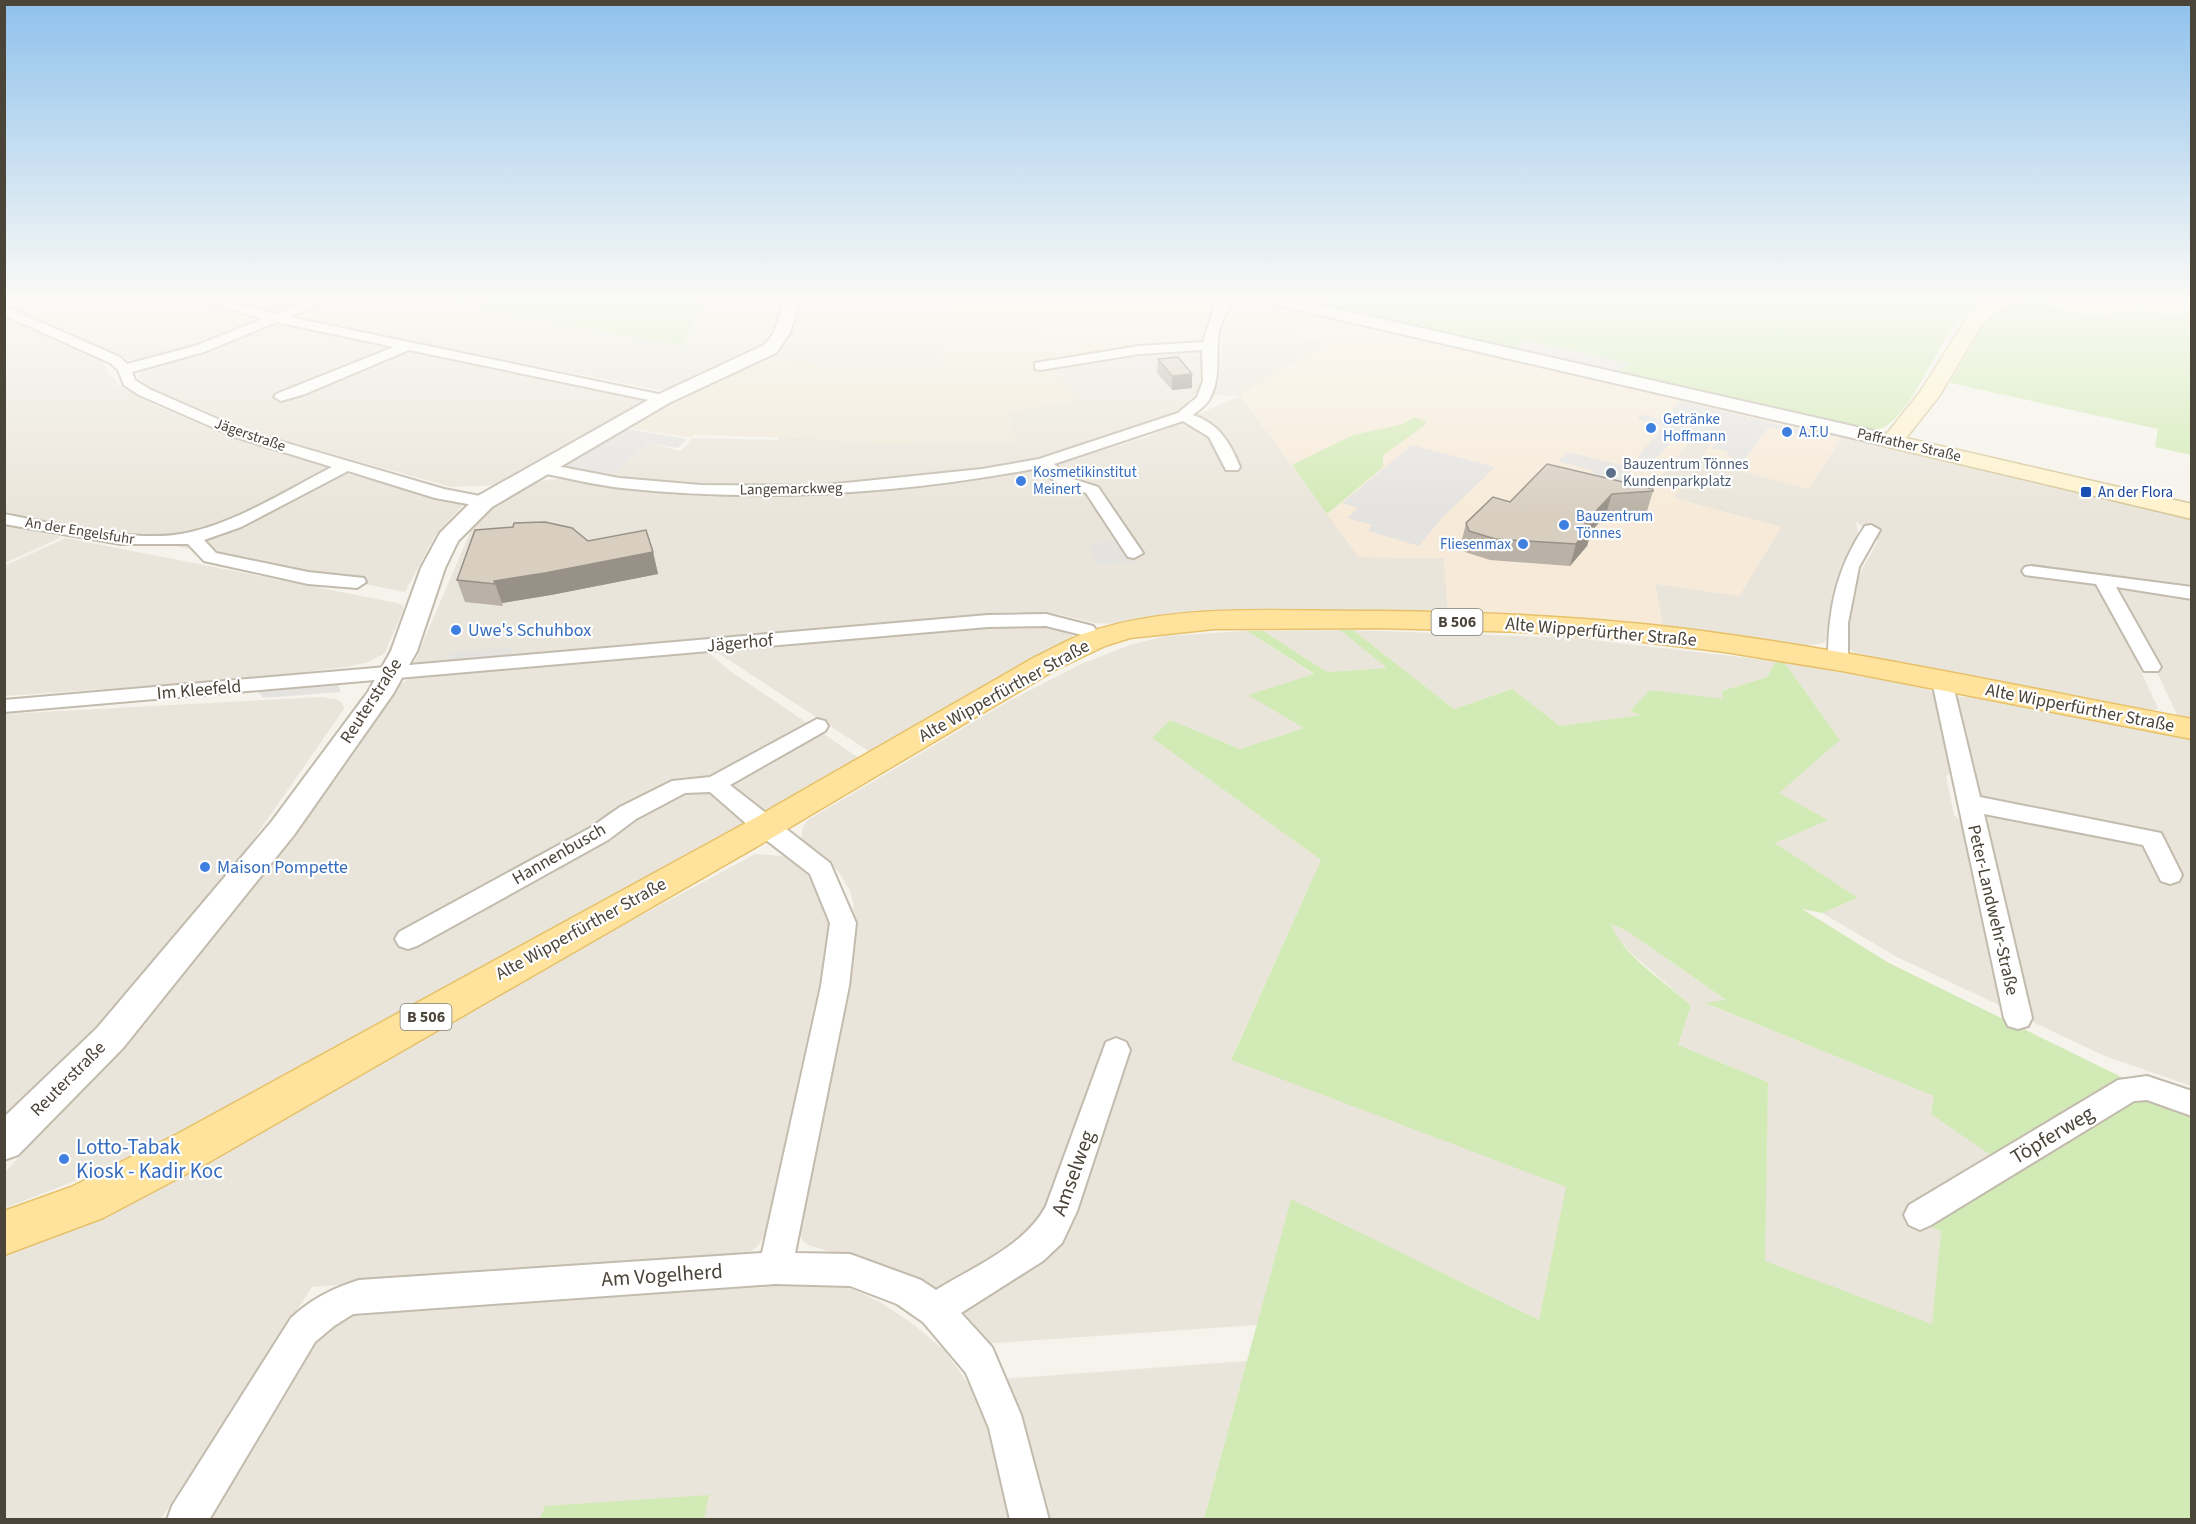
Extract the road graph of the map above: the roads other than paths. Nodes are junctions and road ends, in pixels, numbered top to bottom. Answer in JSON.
{"nodes":[{"id":1,"x":125,"y":371,"type":"edge"},
{"id":2,"x":345,"y":371,"type":"edge"},
{"id":3,"x":529,"y":371,"type":"edge"},
{"id":4,"x":725,"y":371,"type":"edge"},
{"id":5,"x":1210,"y":371,"type":"edge"},
{"id":6,"x":1602,"y":371,"type":"edge"},
{"id":7,"x":1943,"y":371,"type":"edge"},
{"id":8,"x":1929,"y":395,"type":"junction"},
{"id":9,"x":280,"y":397,"type":"dead end"},
{"id":10,"x":663,"y":399,"type":"junction"},
{"id":11,"x":1183,"y":417,"type":"junction"},
{"id":12,"x":1909,"y":438,"type":"junction"},
{"id":13,"x":1042,"y":463,"type":"junction"},
{"id":14,"x":346,"y":466,"type":"junction"},
{"id":15,"x":1232,"y":467,"type":"dead end"},
{"id":16,"x":541,"y":468,"type":"junction"},
{"id":17,"x":484,"y":502,"type":"junction"},
{"id":18,"x":2192,"y":512,"type":"edge"},
{"id":19,"x":4,"y":519,"type":"edge"},
{"id":20,"x":1871,"y":530,"type":"dead end"},
{"id":21,"x":192,"y":538,"type":"junction"},
{"id":22,"x":1134,"y":553,"type":"dead end"},
{"id":23,"x":2031,"y":571,"type":"dead end"},
{"id":24,"x":2103,"y":580,"type":"junction"},
{"id":25,"x":357,"y":582,"type":"dead end"},
{"id":26,"x":2192,"y":593,"type":"edge"},
{"id":27,"x":1086,"y":630,"type":"dead end"},
{"id":28,"x":1838,"y":661,"type":"junction"},
{"id":29,"x":2151,"y":667,"type":"dead end"},
{"id":30,"x":393,"y":673,"type":"junction"},
{"id":31,"x":1942,"y":681,"type":"junction"},
{"id":32,"x":4,"y":706,"type":"edge"},
{"id":33,"x":817,"y":726,"type":"dead end"},
{"id":34,"x":2192,"y":729,"type":"edge"},
{"id":35,"x":715,"y":784,"type":"junction"},
{"id":36,"x":1969,"y":803,"type":"junction"},
{"id":37,"x":765,"y":827,"type":"junction"},
{"id":38,"x":2170,"y":875,"type":"dead end"},
{"id":39,"x":408,"y":939,"type":"dead end"},
{"id":40,"x":2018,"y":1018,"type":"dead end"},
{"id":41,"x":1116,"y":1050,"type":"dead end"},
{"id":42,"x":2192,"y":1104,"type":"edge"},
{"id":43,"x":4,"y":1143,"type":"edge"},
{"id":44,"x":1920,"y":1215,"type":"dead end"},
{"id":45,"x":4,"y":1233,"type":"edge"},
{"id":46,"x":775,"y":1268,"type":"junction"},
{"id":47,"x":935,"y":1310,"type":"junction"},
{"id":48,"x":186,"y":1520,"type":"edge"},
{"id":49,"x":1030,"y":1520,"type":"edge"}],
"edges":[{"from":1,"to":14,"type":"street","name":"Jägerstraße"},
{"from":2,"to":9,"type":"street"},
{"from":3,"to":10,"type":"street"},
{"from":4,"to":10,"type":"street","name":"Reuterstraße"},
{"from":5,"to":11,"type":"street","name":"Langemarckweg"},
{"from":6,"to":12,"type":"street","name":"Paffrather Straße"},
{"from":7,"to":8,"type":"main road"},
{"from":8,"to":12,"type":"main road"},
{"from":8,"to":12,"type":"main road"},
{"from":10,"to":16,"type":"street","name":"Reuterstraße"},
{"from":11,"to":13,"type":"street","name":"Langemarckweg"},
{"from":11,"to":15,"type":"street"},
{"from":12,"to":18,"type":"main road","name":"Paffrather Straße"},
{"from":13,"to":16,"type":"street","name":"Langemarckweg"},
{"from":13,"to":22,"type":"street"},
{"from":14,"to":17,"type":"street","name":"Jägerstraße"},
{"from":14,"to":21,"type":"street","name":"An der Engelsfuhr"},
{"from":16,"to":17,"type":"street","name":"Reuterstraße"},
{"from":17,"to":30,"type":"street","name":"Reuterstraße"},
{"from":19,"to":21,"type":"street","name":"An der Engelsfuhr"},
{"from":20,"to":28,"type":"street"},
{"from":21,"to":25,"type":"street"},
{"from":23,"to":24,"type":"street"},
{"from":24,"to":26,"type":"street"},
{"from":24,"to":29,"type":"street"},
{"from":27,"to":30,"type":"street","name":"Jägerhof"},
{"from":28,"to":31,"type":"main road","name":"Alte Wipperfürther Straße","number":"B 506"},
{"from":28,"to":37,"type":"main road","name":"Alte Wipperfürther Straße","number":"B 506"},
{"from":30,"to":32,"type":"street","name":"Im Kleefeld"},
{"from":30,"to":43,"type":"street","name":"Reuterstraße"},
{"from":31,"to":34,"type":"main road","name":"Alte Wipperfürther Straße","number":"B 506"},
{"from":31,"to":36,"type":"street","name":"Peter-Landwehr-Straße"},
{"from":33,"to":35,"type":"street","name":"Hannenbusch"},
{"from":35,"to":37,"type":"street"},
{"from":35,"to":39,"type":"street","name":"Hannenbusch"},
{"from":36,"to":38,"type":"street","name":"Peter-Landwehr-Straße"},
{"from":36,"to":40,"type":"street","name":"Peter-Landwehr-Straße"},
{"from":37,"to":45,"type":"main road","name":"Alte Wipperfürther Straße","number":"B 506"},
{"from":37,"to":46,"type":"street"},
{"from":41,"to":47,"type":"street","name":"Amselweg"},
{"from":42,"to":44,"type":"street","name":"Töpferweg"},
{"from":46,"to":47,"type":"street"},
{"from":46,"to":48,"type":"street","name":"Am Vogelherd"},
{"from":47,"to":49,"type":"street"}]}
